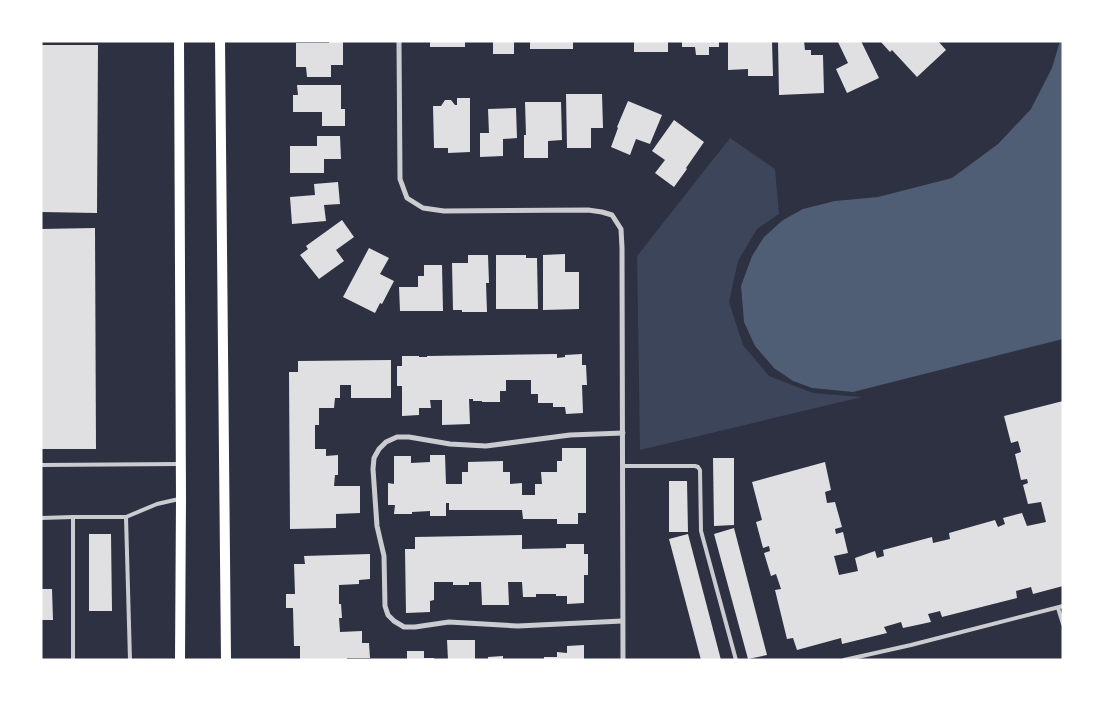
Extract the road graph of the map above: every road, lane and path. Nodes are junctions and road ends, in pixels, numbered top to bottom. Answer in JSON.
{"nodes":[{"id":1,"x":179,"y":41,"type":"edge"},
{"id":2,"x":220,"y":41,"type":"edge"},
{"id":3,"x":399,"y":41,"type":"edge"},
{"id":4,"x":623,"y":433,"type":"junction"},
{"id":5,"x":181,"y":464,"type":"junction"},
{"id":6,"x":41,"y":465,"type":"edge"},
{"id":7,"x":623,"y":466,"type":"junction"},
{"id":8,"x":181,"y":499,"type":"junction"},
{"id":9,"x":126,"y":516,"type":"junction"},
{"id":10,"x":73,"y":517,"type":"junction"},
{"id":11,"x":41,"y":518,"type":"edge"},
{"id":12,"x":1063,"y":606,"type":"edge"},
{"id":13,"x":1058,"y":608,"type":"junction"},
{"id":14,"x":622,"y":621,"type":"junction"},
{"id":15,"x":1063,"y":624,"type":"edge"},
{"id":16,"x":73,"y":660,"type":"edge"},
{"id":17,"x":130,"y":660,"type":"edge"},
{"id":18,"x":180,"y":660,"type":"edge"},
{"id":19,"x":226,"y":660,"type":"edge"},
{"id":20,"x":623,"y":660,"type":"edge"},
{"id":21,"x":736,"y":660,"type":"edge"},
{"id":22,"x":844,"y":660,"type":"edge"}],
"edges":[{"from":1,"to":5,"type":"main road"},
{"from":2,"to":19,"type":"main road"},
{"from":3,"to":4,"type":"street"},
{"from":4,"to":7,"type":"street"},
{"from":4,"to":14,"type":"street"},
{"from":5,"to":6,"type":"lane"},
{"from":5,"to":8,"type":"main road"},
{"from":7,"to":14,"type":"street"},
{"from":7,"to":21,"type":"lane"},
{"from":8,"to":9,"type":"lane"},
{"from":8,"to":18,"type":"main road"},
{"from":9,"to":10,"type":"lane"},
{"from":9,"to":17,"type":"lane"},
{"from":10,"to":11,"type":"lane"},
{"from":10,"to":16,"type":"lane"},
{"from":12,"to":13,"type":"lane"},
{"from":13,"to":15,"type":"lane"},
{"from":13,"to":22,"type":"lane"},
{"from":14,"to":20,"type":"street"}]}
